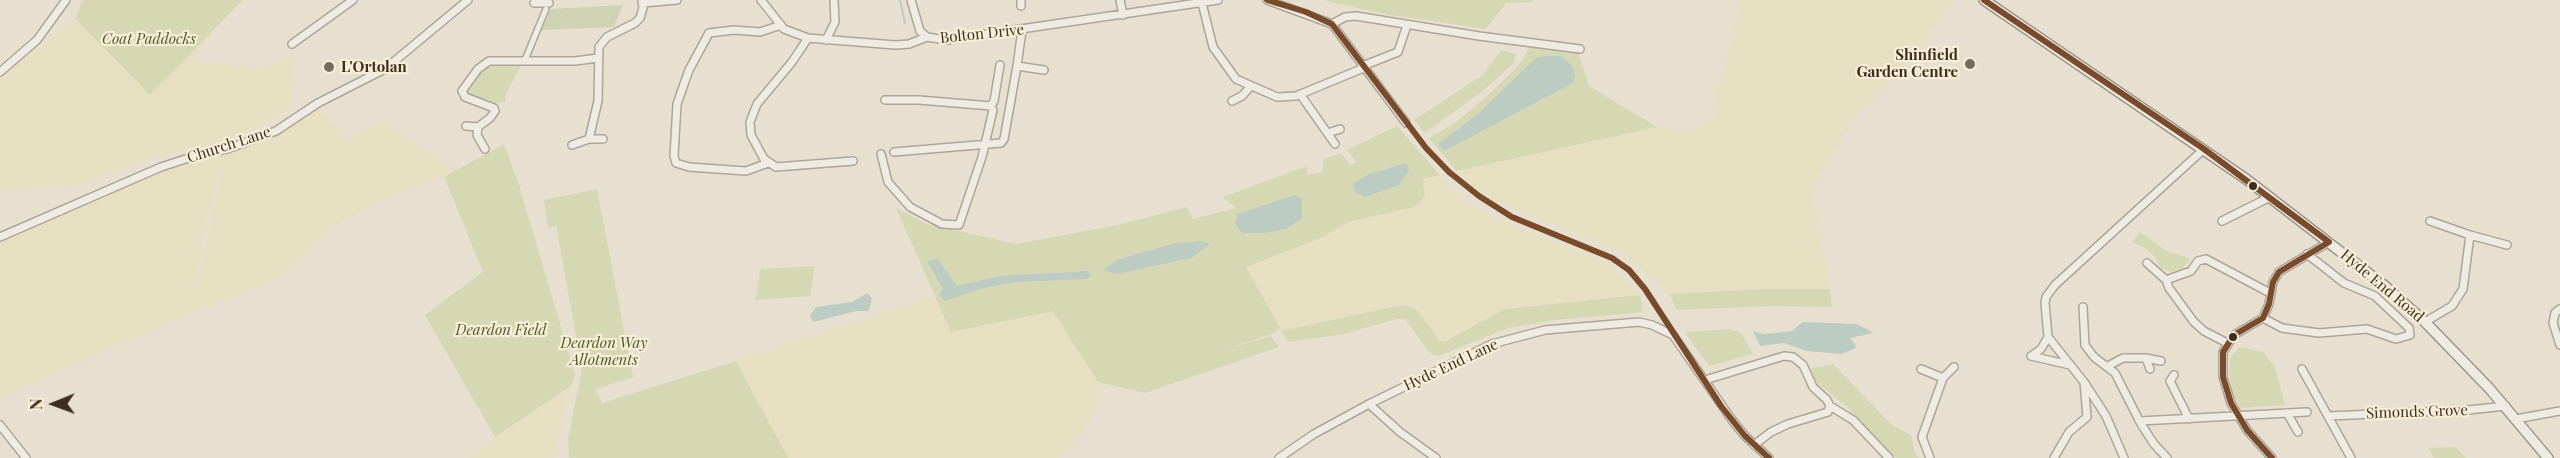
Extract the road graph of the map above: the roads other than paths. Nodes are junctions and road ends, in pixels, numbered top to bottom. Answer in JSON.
{"nodes":[{"id":1,"x":66,"y":0,"type":"edge"},
{"id":2,"x":353,"y":0,"type":"edge"},
{"id":3,"x":468,"y":0,"type":"edge"},
{"id":4,"x":677,"y":0,"type":"edge"},
{"id":5,"x":761,"y":0,"type":"edge"},
{"id":6,"x":834,"y":0,"type":"edge"},
{"id":7,"x":911,"y":0,"type":"edge"},
{"id":8,"x":1120,"y":0,"type":"edge"},
{"id":9,"x":1218,"y":0,"type":"edge"},
{"id":10,"x":1267,"y":0,"type":"edge"},
{"id":11,"x":1984,"y":0,"type":"edge"},
{"id":12,"x":642,"y":2,"type":"edge"},
{"id":13,"x":534,"y":3,"type":"dead end"},
{"id":14,"x":1183,"y":3,"type":"edge"},
{"id":15,"x":1202,"y":3,"type":"junction"},
{"id":16,"x":548,"y":4,"type":"edge"},
{"id":17,"x":1124,"y":15,"type":"junction"},
{"id":18,"x":1332,"y":24,"type":"junction"},
{"id":19,"x":781,"y":25,"type":"junction"},
{"id":20,"x":1407,"y":25,"type":"junction"},
{"id":21,"x":1022,"y":30,"type":"junction"},
{"id":22,"x":927,"y":37,"type":"junction"},
{"id":23,"x":808,"y":38,"type":"junction"},
{"id":24,"x":826,"y":40,"type":"junction"},
{"id":25,"x":292,"y":44,"type":"dead end"},
{"id":26,"x":1580,"y":49,"type":"dead end"},
{"id":27,"x":598,"y":58,"type":"junction"},
{"id":28,"x":525,"y":60,"type":"junction"},
{"id":29,"x":1000,"y":65,"type":"dead end"},
{"id":30,"x":1017,"y":66,"type":"junction"},
{"id":31,"x":1366,"y":66,"type":"junction"},
{"id":32,"x":1044,"y":70,"type":"dead end"},
{"id":33,"x":0,"y":72,"type":"edge"},
{"id":34,"x":1251,"y":86,"type":"junction"},
{"id":35,"x":1300,"y":94,"type":"junction"},
{"id":36,"x":885,"y":100,"type":"dead end"},
{"id":37,"x":1232,"y":101,"type":"dead end"},
{"id":38,"x":991,"y":106,"type":"junction"},
{"id":39,"x":1406,"y":123,"type":"dead end"},
{"id":40,"x":466,"y":126,"type":"dead end"},
{"id":41,"x":478,"y":127,"type":"junction"},
{"id":42,"x":1340,"y":129,"type":"dead end"},
{"id":43,"x":1328,"y":133,"type":"junction"},
{"id":44,"x":603,"y":139,"type":"dead end"},
{"id":45,"x":589,"y":140,"type":"junction"},
{"id":46,"x":1335,"y":144,"type":"dead end"},
{"id":47,"x":572,"y":145,"type":"dead end"},
{"id":48,"x":986,"y":145,"type":"junction"},
{"id":49,"x":485,"y":149,"type":"dead end"},
{"id":50,"x":2204,"y":149,"type":"junction"},
{"id":51,"x":894,"y":152,"type":"dead end"},
{"id":52,"x":881,"y":154,"type":"dead end"},
{"id":53,"x":853,"y":161,"type":"dead end"},
{"id":54,"x":768,"y":163,"type":"junction"},
{"id":55,"x":2270,"y":197,"type":"junction"},
{"id":56,"x":2222,"y":220,"type":"dead end"},
{"id":57,"x":2430,"y":221,"type":"dead end"},
{"id":58,"x":2470,"y":236,"type":"junction"},
{"id":59,"x":0,"y":237,"type":"edge"},
{"id":60,"x":2329,"y":242,"type":"junction"},
{"id":61,"x":2507,"y":245,"type":"dead end"},
{"id":62,"x":2307,"y":254,"type":"junction"},
{"id":63,"x":2147,"y":263,"type":"dead end"},
{"id":64,"x":2166,"y":280,"type":"junction"},
{"id":65,"x":2270,"y":293,"type":"junction"},
{"id":66,"x":2083,"y":307,"type":"dead end"},
{"id":67,"x":2560,"y":309,"type":"edge"},
{"id":68,"x":2263,"y":318,"type":"junction"},
{"id":69,"x":2425,"y":322,"type":"junction"},
{"id":70,"x":2048,"y":337,"type":"junction"},
{"id":71,"x":2227,"y":344,"type":"junction"},
{"id":72,"x":2560,"y":345,"type":"edge"},
{"id":73,"x":2146,"y":358,"type":"junction"},
{"id":74,"x":2161,"y":361,"type":"dead end"},
{"id":75,"x":2070,"y":365,"type":"junction"},
{"id":76,"x":2108,"y":366,"type":"junction"},
{"id":77,"x":1954,"y":367,"type":"dead end"},
{"id":78,"x":1921,"y":369,"type":"dead end"},
{"id":79,"x":2150,"y":369,"type":"dead end"},
{"id":80,"x":2302,"y":369,"type":"dead end"},
{"id":81,"x":2174,"y":375,"type":"dead end"},
{"id":82,"x":1943,"y":378,"type":"junction"},
{"id":83,"x":1705,"y":380,"type":"junction"},
{"id":84,"x":2084,"y":382,"type":"junction"},
{"id":85,"x":1715,"y":397,"type":"junction"},
{"id":86,"x":1706,"y":401,"type":"dead end"},
{"id":87,"x":1369,"y":404,"type":"junction"},
{"id":88,"x":1830,"y":406,"type":"junction"},
{"id":89,"x":2506,"y":406,"type":"junction"},
{"id":90,"x":2560,"y":411,"type":"edge"},
{"id":91,"x":2307,"y":412,"type":"dead end"},
{"id":92,"x":2287,"y":413,"type":"junction"},
{"id":93,"x":2328,"y":416,"type":"junction"},
{"id":94,"x":2238,"y":417,"type":"junction"},
{"id":95,"x":2516,"y":418,"type":"junction"},
{"id":96,"x":2189,"y":419,"type":"junction"},
{"id":97,"x":2140,"y":421,"type":"junction"},
{"id":98,"x":0,"y":425,"type":"edge"},
{"id":99,"x":2298,"y":432,"type":"dead end"},
{"id":100,"x":1754,"y":444,"type":"junction"},
{"id":101,"x":1767,"y":457,"type":"edge"},
{"id":102,"x":26,"y":458,"type":"edge"},
{"id":103,"x":1279,"y":458,"type":"edge"},
{"id":104,"x":1436,"y":458,"type":"edge"},
{"id":105,"x":1889,"y":458,"type":"edge"},
{"id":106,"x":1930,"y":458,"type":"edge"},
{"id":107,"x":2054,"y":458,"type":"edge"},
{"id":108,"x":2124,"y":458,"type":"edge"},
{"id":109,"x":2167,"y":458,"type":"edge"},
{"id":110,"x":2272,"y":458,"type":"edge"},
{"id":111,"x":2351,"y":458,"type":"edge"},
{"id":112,"x":2548,"y":458,"type":"edge"}],
"edges":[{"from":1,"to":33,"type":"street"},
{"from":2,"to":25,"type":"street"},
{"from":3,"to":59,"type":"street","name":"Church Lane"},
{"from":4,"to":12,"type":"street"},
{"from":5,"to":19,"type":"street","name":"Bolton Drive"},
{"from":6,"to":24,"type":"street"},
{"from":7,"to":22,"type":"street"},
{"from":8,"to":17,"type":"street"},
{"from":9,"to":15,"type":"street","name":"Bolton Drive"},
{"from":10,"to":18,"type":"street"},
{"from":11,"to":50,"type":"main road","name":"Hyde End Road"},
{"from":12,"to":27,"type":"street"},
{"from":13,"to":16,"type":"street"},
{"from":14,"to":15,"type":"street","name":"Bolton Drive"},
{"from":14,"to":17,"type":"street","name":"Bolton Drive"},
{"from":15,"to":34,"type":"street"},
{"from":16,"to":28,"type":"street"},
{"from":17,"to":21,"type":"street","name":"Bolton Drive"},
{"from":18,"to":20,"type":"street"},
{"from":18,"to":31,"type":"street"},
{"from":19,"to":23,"type":"street","name":"Bolton Drive"},
{"from":19,"to":54,"type":"street"},
{"from":20,"to":26,"type":"street"},
{"from":20,"to":31,"type":"street"},
{"from":21,"to":22,"type":"street","name":"Bolton Drive"},
{"from":21,"to":30,"type":"street"},
{"from":22,"to":24,"type":"street","name":"Bolton Drive"},
{"from":23,"to":24,"type":"street","name":"Bolton Drive"},
{"from":23,"to":54,"type":"street"},
{"from":27,"to":28,"type":"street"},
{"from":27,"to":45,"type":"street"},
{"from":28,"to":41,"type":"street"},
{"from":29,"to":38,"type":"street"},
{"from":30,"to":32,"type":"street"},
{"from":30,"to":48,"type":"street"},
{"from":31,"to":35,"type":"street"},
{"from":31,"to":39,"type":"street"},
{"from":34,"to":35,"type":"street"},
{"from":34,"to":37,"type":"street"},
{"from":35,"to":43,"type":"street"},
{"from":36,"to":38,"type":"street"},
{"from":38,"to":48,"type":"street"},
{"from":40,"to":41,"type":"street"},
{"from":41,"to":49,"type":"street"},
{"from":42,"to":43,"type":"street"},
{"from":43,"to":46,"type":"street"},
{"from":44,"to":45,"type":"street"},
{"from":45,"to":47,"type":"street"},
{"from":48,"to":51,"type":"street"},
{"from":48,"to":52,"type":"street"},
{"from":50,"to":55,"type":"main road","name":"Hyde End Road"},
{"from":50,"to":70,"type":"street"},
{"from":53,"to":54,"type":"street"},
{"from":55,"to":56,"type":"street"},
{"from":55,"to":60,"type":"main road","name":"Hyde End Road"},
{"from":57,"to":58,"type":"street"},
{"from":58,"to":61,"type":"street"},
{"from":58,"to":69,"type":"street"},
{"from":60,"to":62,"type":"street"},
{"from":60,"to":69,"type":"main road","name":"Hyde End Road"},
{"from":62,"to":65,"type":"street"},
{"from":62,"to":68,"type":"street"},
{"from":63,"to":64,"type":"street"},
{"from":64,"to":65,"type":"street"},
{"from":64,"to":71,"type":"street"},
{"from":65,"to":68,"type":"street"},
{"from":66,"to":76,"type":"street"},
{"from":67,"to":72,"type":"street"},
{"from":68,"to":71,"type":"street"},
{"from":69,"to":89,"type":"main road","name":"Hyde End Road"},
{"from":70,"to":75,"type":"street"},
{"from":70,"to":75,"type":"street"},
{"from":71,"to":94,"type":"street"},
{"from":73,"to":74,"type":"street"},
{"from":73,"to":76,"type":"street"},
{"from":73,"to":79,"type":"street"},
{"from":75,"to":84,"type":"street"},
{"from":76,"to":97,"type":"street"},
{"from":77,"to":82,"type":"street"},
{"from":78,"to":82,"type":"street"},
{"from":80,"to":93,"type":"street"},
{"from":81,"to":96,"type":"street"},
{"from":82,"to":106,"type":"street"},
{"from":83,"to":85,"type":"street"},
{"from":83,"to":87,"type":"street","name":"Hyde End Lane"},
{"from":83,"to":88,"type":"street"},
{"from":84,"to":107,"type":"street"},
{"from":84,"to":108,"type":"street"},
{"from":85,"to":86,"type":"street"},
{"from":85,"to":100,"type":"street"},
{"from":87,"to":103,"type":"street","name":"Hyde End Lane"},
{"from":87,"to":104,"type":"street"},
{"from":88,"to":100,"type":"street"},
{"from":88,"to":105,"type":"street"},
{"from":89,"to":93,"type":"street","name":"Simonds Grove"},
{"from":89,"to":95,"type":"main road","name":"Hyde End Road"},
{"from":90,"to":95,"type":"street"},
{"from":91,"to":92,"type":"street"},
{"from":92,"to":94,"type":"street"},
{"from":92,"to":99,"type":"street"},
{"from":93,"to":111,"type":"street"},
{"from":94,"to":96,"type":"street"},
{"from":94,"to":110,"type":"street"},
{"from":95,"to":112,"type":"main road","name":"Hyde End Road"},
{"from":96,"to":97,"type":"street"},
{"from":97,"to":109,"type":"street"},
{"from":98,"to":102,"type":"street"},
{"from":100,"to":101,"type":"street"}]}
